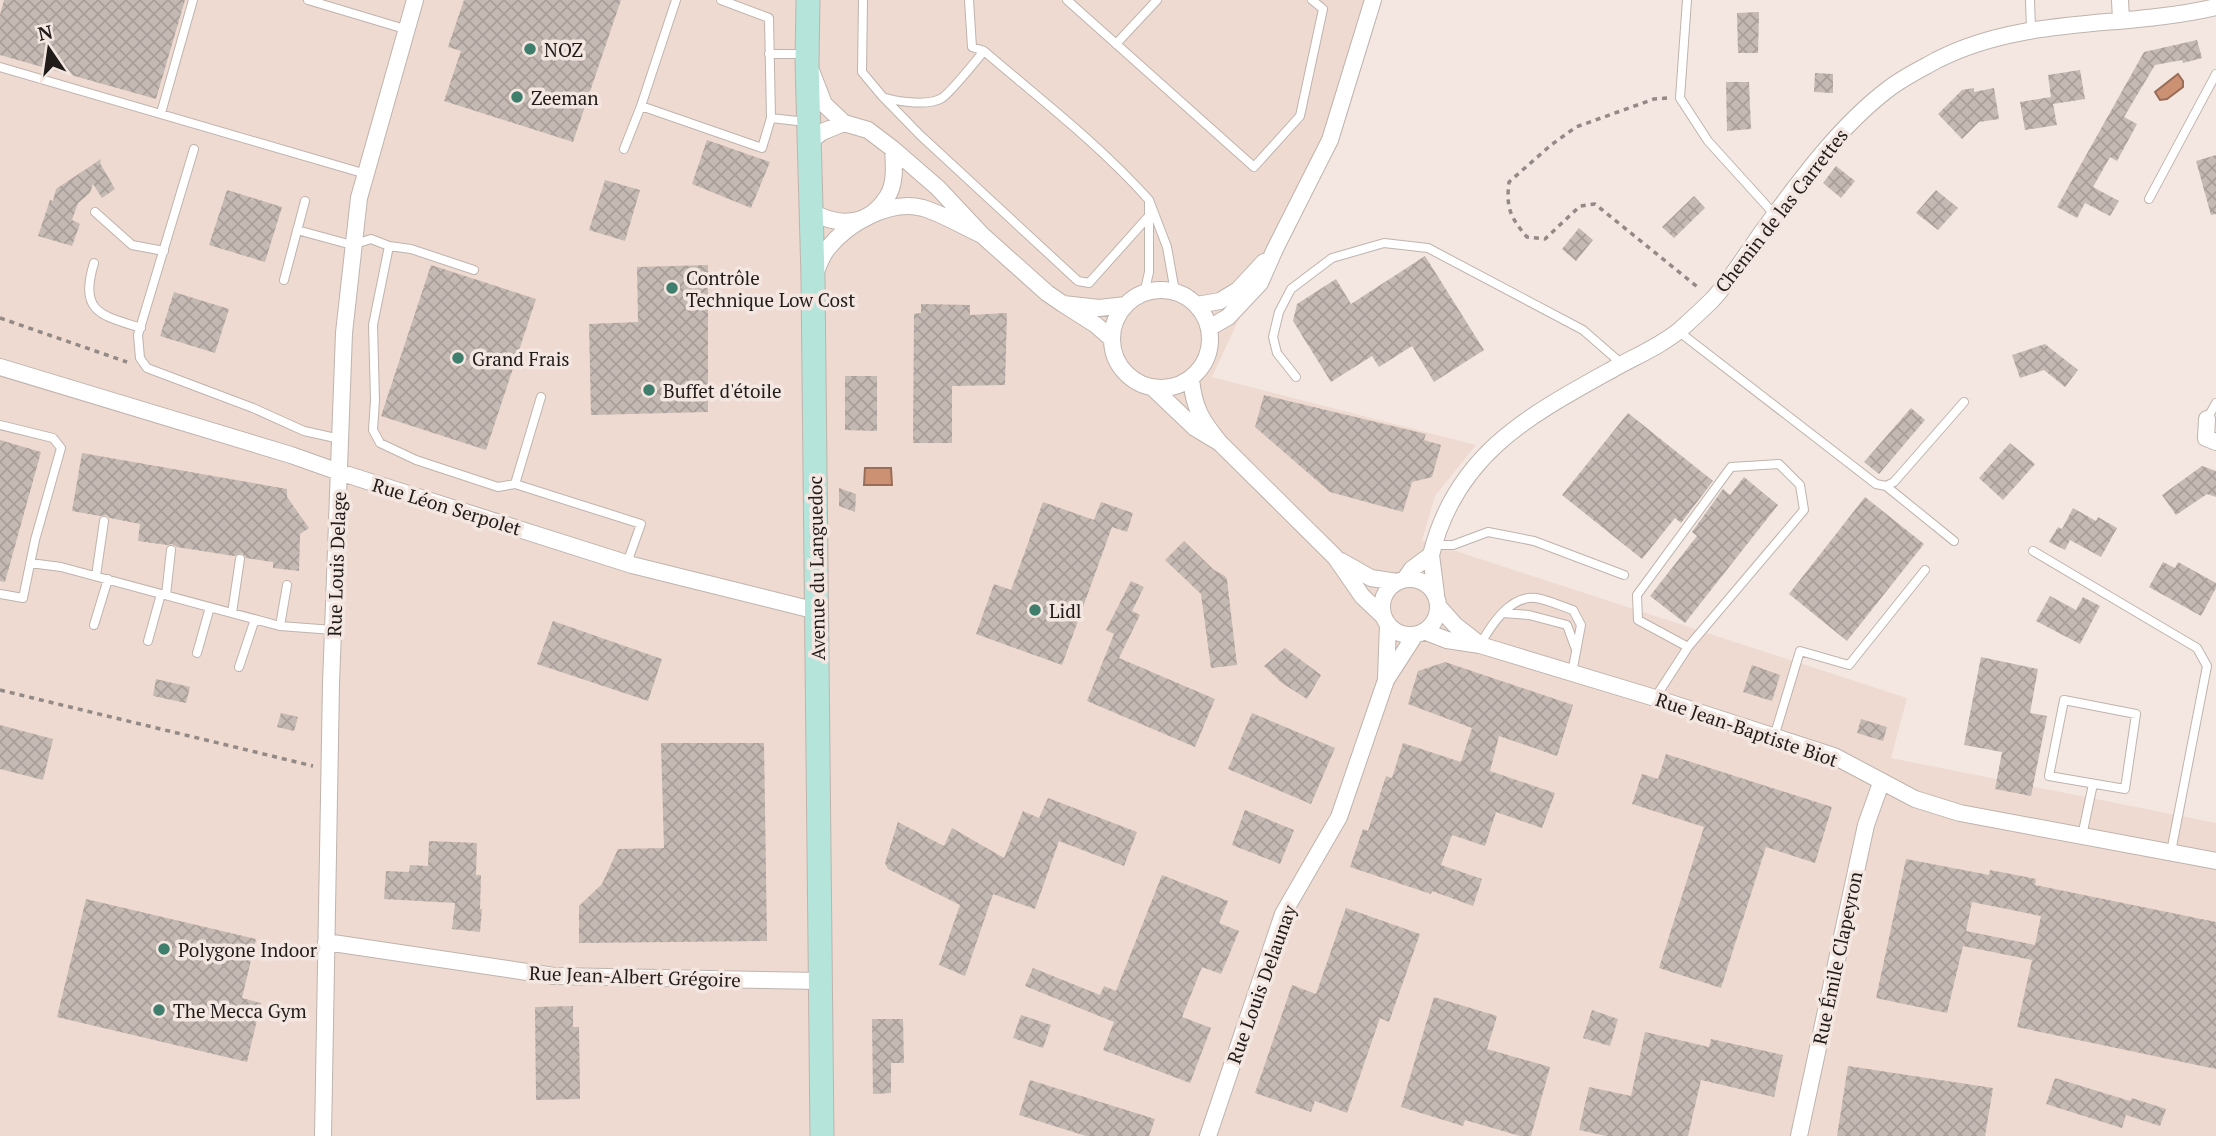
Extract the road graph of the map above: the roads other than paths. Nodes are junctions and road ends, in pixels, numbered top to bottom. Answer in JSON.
{"nodes":[{"id":1,"x":193,"y":0,"type":"edge"},
{"id":2,"x":308,"y":0,"type":"edge"},
{"id":3,"x":415,"y":0,"type":"edge"},
{"id":4,"x":676,"y":0,"type":"edge"},
{"id":5,"x":721,"y":0,"type":"edge"},
{"id":6,"x":808,"y":0,"type":"edge"},
{"id":7,"x":863,"y":0,"type":"edge"},
{"id":8,"x":1067,"y":0,"type":"edge"},
{"id":9,"x":1157,"y":0,"type":"edge"},
{"id":10,"x":1312,"y":0,"type":"edge"},
{"id":11,"x":1373,"y":0,"type":"edge"},
{"id":12,"x":1687,"y":0,"type":"edge"},
{"id":13,"x":2030,"y":0,"type":"edge"},
{"id":14,"x":2120,"y":0,"type":"edge"},
{"id":15,"x":970,"y":1,"type":"edge"},
{"id":16,"x":2216,"y":7,"type":"edge"},
{"id":17,"x":2121,"y":20,"type":"junction"},
{"id":18,"x":2031,"y":29,"type":"junction"},
{"id":19,"x":408,"y":30,"type":"junction"},
{"id":20,"x":1116,"y":44,"type":"junction"},
{"id":21,"x":984,"y":51,"type":"junction"},
{"id":22,"x":769,"y":54,"type":"junction"},
{"id":23,"x":808,"y":58,"type":"junction"},
{"id":24,"x":0,"y":67,"type":"edge"},
{"id":25,"x":2216,"y":74,"type":"edge"},
{"id":26,"x":882,"y":96,"type":"junction"},
{"id":27,"x":641,"y":106,"type":"junction"},
{"id":28,"x":161,"y":113,"type":"junction"},
{"id":29,"x":771,"y":118,"type":"junction"},
{"id":30,"x":844,"y":123,"type":"junction"},
{"id":31,"x":809,"y":132,"type":"junction"},
{"id":32,"x":194,"y":149,"type":"dead end"},
{"id":33,"x":624,"y":149,"type":"dead end"},
{"id":34,"x":893,"y":149,"type":"junction"},
{"id":35,"x":366,"y":174,"type":"junction"},
{"id":36,"x":2149,"y":199,"type":"dead end"},
{"id":37,"x":1149,"y":200,"type":"junction"},
{"id":38,"x":305,"y":201,"type":"dead end"},
{"id":39,"x":810,"y":211,"type":"junction"},
{"id":40,"x":95,"y":212,"type":"dead end"},
{"id":41,"x":1774,"y":215,"type":"junction"},
{"id":42,"x":1148,"y":217,"type":"junction"},
{"id":43,"x":867,"y":218,"type":"junction"},
{"id":44,"x":297,"y":230,"type":"junction"},
{"id":45,"x":982,"y":235,"type":"junction"},
{"id":46,"x":352,"y":245,"type":"junction"},
{"id":47,"x":390,"y":246,"type":"junction"},
{"id":48,"x":1275,"y":249,"type":"junction"},
{"id":49,"x":164,"y":251,"type":"junction"},
{"id":50,"x":94,"y":263,"type":"dead end"},
{"id":51,"x":474,"y":270,"type":"dead end"},
{"id":52,"x":813,"y":278,"type":"junction"},
{"id":53,"x":284,"y":280,"type":"dead end"},
{"id":54,"x":1175,"y":292,"type":"junction"},
{"id":55,"x":1144,"y":294,"type":"junction"},
{"id":56,"x":1063,"y":304,"type":"junction"},
{"id":57,"x":1126,"y":305,"type":"junction"},
{"id":58,"x":1197,"y":305,"type":"junction"},
{"id":59,"x":141,"y":328,"type":"junction"},
{"id":60,"x":1209,"y":328,"type":"junction"},
{"id":61,"x":1678,"y":331,"type":"junction"},
{"id":62,"x":1112,"y":339,"type":"junction"},
{"id":63,"x":1622,"y":364,"type":"junction"},
{"id":64,"x":0,"y":367,"type":"edge"},
{"id":65,"x":1296,"y":377,"type":"dead end"},
{"id":66,"x":1191,"y":379,"type":"junction"},
{"id":67,"x":1153,"y":388,"type":"junction"},
{"id":68,"x":541,"y":397,"type":"dead end"},
{"id":69,"x":1964,"y":402,"type":"dead end"},
{"id":70,"x":2216,"y":403,"type":"edge"},
{"id":71,"x":2207,"y":419,"type":"joint"},
{"id":72,"x":0,"y":425,"type":"edge"},
{"id":73,"x":341,"y":439,"type":"junction"},
{"id":74,"x":2216,"y":442,"type":"edge"},
{"id":75,"x":1220,"y":443,"type":"junction"},
{"id":76,"x":339,"y":472,"type":"junction"},
{"id":77,"x":515,"y":484,"type":"junction"},
{"id":78,"x":1886,"y":486,"type":"junction"},
{"id":79,"x":104,"y":521,"type":"dead end"},
{"id":80,"x":1954,"y":541,"type":"dead end"},
{"id":81,"x":171,"y":550,"type":"dead end"},
{"id":82,"x":1432,"y":550,"type":"junction"},
{"id":83,"x":2033,"y":551,"type":"dead end"},
{"id":84,"x":1335,"y":557,"type":"junction"},
{"id":85,"x":240,"y":559,"type":"dead end"},
{"id":86,"x":30,"y":563,"type":"junction"},
{"id":87,"x":627,"y":563,"type":"junction"},
{"id":88,"x":1925,"y":570,"type":"dead end"},
{"id":89,"x":1624,"y":575,"type":"dead end"},
{"id":90,"x":96,"y":576,"type":"junction"},
{"id":91,"x":108,"y":579,"type":"junction"},
{"id":92,"x":1401,"y":581,"type":"junction"},
{"id":93,"x":287,"y":585,"type":"dead end"},
{"id":94,"x":0,"y":594,"type":"edge"},
{"id":95,"x":163,"y":594,"type":"junction"},
{"id":96,"x":1437,"y":600,"type":"junction"},
{"id":97,"x":210,"y":607,"type":"junction"},
{"id":98,"x":817,"y":611,"type":"junction"},
{"id":99,"x":232,"y":613,"type":"junction"},
{"id":100,"x":1503,"y":613,"type":"junction"},
{"id":101,"x":255,"y":619,"type":"junction"},
{"id":102,"x":1386,"y":621,"type":"junction"},
{"id":103,"x":94,"y":625,"type":"dead end"},
{"id":104,"x":280,"y":626,"type":"junction"},
{"id":105,"x":333,"y":630,"type":"junction"},
{"id":106,"x":1420,"y":633,"type":"junction"},
{"id":107,"x":148,"y":641,"type":"dead end"},
{"id":108,"x":1480,"y":645,"type":"junction"},
{"id":109,"x":1688,"y":647,"type":"junction"},
{"id":110,"x":1576,"y":650,"type":"junction"},
{"id":111,"x":197,"y":653,"type":"dead end"},
{"id":112,"x":239,"y":667,"type":"dead end"},
{"id":113,"x":1572,"y":673,"type":"junction"},
{"id":114,"x":1386,"y":680,"type":"junction"},
{"id":115,"x":1655,"y":698,"type":"junction"},
{"id":116,"x":1774,"y":737,"type":"junction"},
{"id":117,"x":1881,"y":783,"type":"junction"},
{"id":118,"x":2093,"y":784,"type":"junction"},
{"id":119,"x":2082,"y":836,"type":"junction"},
{"id":120,"x":2171,"y":852,"type":"junction"},
{"id":121,"x":2216,"y":861,"type":"edge"},
{"id":122,"x":326,"y":942,"type":"junction"},
{"id":123,"x":821,"y":981,"type":"junction"},
{"id":124,"x":323,"y":1136,"type":"edge"},
{"id":125,"x":822,"y":1136,"type":"edge"},
{"id":126,"x":1208,"y":1136,"type":"edge"},
{"id":127,"x":1799,"y":1136,"type":"edge"}],
"edges":[{"from":1,"to":28,"type":"lane"},
{"from":2,"to":19,"type":"lane"},
{"from":3,"to":19,"type":"street","name":"Rue Louis Delage"},
{"from":4,"to":27,"type":"lane"},
{"from":5,"to":22,"type":"lane"},
{"from":6,"to":23,"type":"main road","name":"Avenue du Languedoc"},
{"from":7,"to":26,"type":"lane"},
{"from":8,"to":20,"type":"lane"},
{"from":9,"to":20,"type":"lane"},
{"from":10,"to":20,"type":"lane"},
{"from":11,"to":48,"type":"street"},
{"from":12,"to":41,"type":"lane"},
{"from":13,"to":18,"type":"lane"},
{"from":14,"to":17,"type":"street"},
{"from":15,"to":21,"type":"lane"},
{"from":16,"to":17,"type":"street","name":"Chemin de las Carrettes"},
{"from":17,"to":18,"type":"street","name":"Chemin de las Carrettes"},
{"from":18,"to":41,"type":"street","name":"Chemin de las Carrettes"},
{"from":19,"to":35,"type":"street","name":"Rue Louis Delage"},
{"from":21,"to":26,"type":"lane"},
{"from":21,"to":37,"type":"lane"},
{"from":22,"to":23,"type":"lane"},
{"from":22,"to":29,"type":"lane"},
{"from":23,"to":30,"type":"street"},
{"from":23,"to":31,"type":"main road","name":"Avenue du Languedoc"},
{"from":24,"to":28,"type":"lane"},
{"from":25,"to":36,"type":"lane"},
{"from":26,"to":42,"type":"lane"},
{"from":27,"to":29,"type":"lane"},
{"from":27,"to":33,"type":"lane"},
{"from":28,"to":35,"type":"lane"},
{"from":29,"to":31,"type":"lane"},
{"from":30,"to":31,"type":"street"},
{"from":30,"to":34,"type":"street"},
{"from":31,"to":39,"type":"main road","name":"Avenue du Languedoc"},
{"from":32,"to":49,"type":"lane"},
{"from":34,"to":43,"type":"street"},
{"from":34,"to":45,"type":"street"},
{"from":35,"to":46,"type":"street","name":"Rue Louis Delage"},
{"from":37,"to":42,"type":"lane"},
{"from":37,"to":54,"type":"lane"},
{"from":38,"to":44,"type":"lane"},
{"from":39,"to":43,"type":"street"},
{"from":39,"to":52,"type":"main road","name":"Avenue du Languedoc"},
{"from":40,"to":49,"type":"lane"},
{"from":41,"to":61,"type":"street","name":"Chemin de las Carrettes"},
{"from":42,"to":55,"type":"lane"},
{"from":43,"to":45,"type":"street"},
{"from":43,"to":52,"type":"street"},
{"from":44,"to":46,"type":"lane"},
{"from":44,"to":53,"type":"lane"},
{"from":45,"to":56,"type":"street"},
{"from":46,"to":47,"type":"lane"},
{"from":46,"to":73,"type":"street","name":"Rue Louis Delage"},
{"from":47,"to":51,"type":"lane"},
{"from":47,"to":77,"type":"lane"},
{"from":48,"to":58,"type":"street"},
{"from":48,"to":60,"type":"street"},
{"from":49,"to":59,"type":"lane"},
{"from":50,"to":59,"type":"lane"},
{"from":52,"to":98,"type":"main road","name":"Avenue du Languedoc"},
{"from":54,"to":55,"type":"street"},
{"from":54,"to":58,"type":"street"},
{"from":55,"to":57,"type":"street"},
{"from":56,"to":57,"type":"street"},
{"from":56,"to":62,"type":"street"},
{"from":57,"to":62,"type":"street"},
{"from":58,"to":60,"type":"street"},
{"from":59,"to":73,"type":"lane"},
{"from":60,"to":66,"type":"street"},
{"from":61,"to":63,"type":"street","name":"Chemin de las Carrettes"},
{"from":61,"to":78,"type":"lane"},
{"from":62,"to":67,"type":"street"},
{"from":63,"to":65,"type":"lane"},
{"from":63,"to":82,"type":"street","name":"Chemin de las Carrettes"},
{"from":64,"to":76,"type":"street","name":"Rue Léon Serpolet"},
{"from":66,"to":67,"type":"street"},
{"from":66,"to":75,"type":"street"},
{"from":67,"to":75,"type":"street"},
{"from":68,"to":77,"type":"lane"},
{"from":69,"to":78,"type":"lane"},
{"from":70,"to":71,"type":"lane"},
{"from":71,"to":74,"type":"street"},
{"from":72,"to":86,"type":"lane"},
{"from":73,"to":76,"type":"street","name":"Rue Louis Delage"},
{"from":75,"to":84,"type":"street"},
{"from":76,"to":87,"type":"street","name":"Rue Léon Serpolet"},
{"from":76,"to":105,"type":"street","name":"Rue Louis Delage"},
{"from":77,"to":87,"type":"lane"},
{"from":78,"to":80,"type":"lane"},
{"from":79,"to":90,"type":"lane"},
{"from":81,"to":95,"type":"lane"},
{"from":82,"to":89,"type":"lane"},
{"from":82,"to":92,"type":"street","name":"Chemin de las Carrettes"},
{"from":82,"to":96,"type":"street","name":"Chemin de las Carrettes"},
{"from":83,"to":120,"type":"lane"},
{"from":84,"to":92,"type":"street"},
{"from":84,"to":102,"type":"street"},
{"from":85,"to":99,"type":"lane"},
{"from":86,"to":90,"type":"lane"},
{"from":86,"to":94,"type":"lane"},
{"from":87,"to":98,"type":"street","name":"Rue Léon Serpolet"},
{"from":88,"to":116,"type":"lane"},
{"from":90,"to":91,"type":"lane"},
{"from":91,"to":95,"type":"lane"},
{"from":91,"to":103,"type":"lane"},
{"from":92,"to":96,"type":"street"},
{"from":92,"to":102,"type":"street"},
{"from":93,"to":104,"type":"lane"},
{"from":95,"to":97,"type":"lane"},
{"from":95,"to":107,"type":"lane"},
{"from":96,"to":106,"type":"street"},
{"from":96,"to":108,"type":"street","name":"Rue Jean-Baptiste Biot"},
{"from":97,"to":99,"type":"lane"},
{"from":97,"to":111,"type":"lane"},
{"from":98,"to":123,"type":"main road","name":"Avenue du Languedoc"},
{"from":99,"to":101,"type":"lane"},
{"from":100,"to":108,"type":"lane"},
{"from":100,"to":110,"type":"lane"},
{"from":100,"to":110,"type":"lane"},
{"from":101,"to":104,"type":"lane"},
{"from":101,"to":112,"type":"lane"},
{"from":102,"to":106,"type":"street"},
{"from":102,"to":114,"type":"street","name":"Rue Louis Delaunay"},
{"from":104,"to":105,"type":"lane"},
{"from":105,"to":122,"type":"street","name":"Rue Louis Delage"},
{"from":106,"to":108,"type":"street","name":"Rue Jean-Baptiste Biot"},
{"from":106,"to":114,"type":"street","name":"Rue Louis Delaunay"},
{"from":108,"to":113,"type":"street","name":"Rue Jean-Baptiste Biot"},
{"from":109,"to":109,"type":"lane"},
{"from":109,"to":115,"type":"lane"},
{"from":110,"to":113,"type":"lane"},
{"from":113,"to":115,"type":"street","name":"Rue Jean-Baptiste Biot"},
{"from":114,"to":126,"type":"street","name":"Rue Louis Delaunay"},
{"from":115,"to":116,"type":"street","name":"Rue Jean-Baptiste Biot"},
{"from":116,"to":117,"type":"street","name":"Rue Jean-Baptiste Biot"},
{"from":117,"to":119,"type":"street","name":"Rue Jean-Baptiste Biot"},
{"from":117,"to":127,"type":"street","name":"Rue Émile Clapeyron"},
{"from":118,"to":118,"type":"lane"},
{"from":118,"to":119,"type":"lane"},
{"from":119,"to":120,"type":"street","name":"Rue Jean-Baptiste Biot"},
{"from":120,"to":121,"type":"street","name":"Rue Jean-Baptiste Biot"},
{"from":122,"to":123,"type":"street","name":"Rue Jean-Albert Grégoire"},
{"from":122,"to":124,"type":"street","name":"Rue Louis Delage"},
{"from":123,"to":125,"type":"main road","name":"Avenue du Languedoc"}]}
